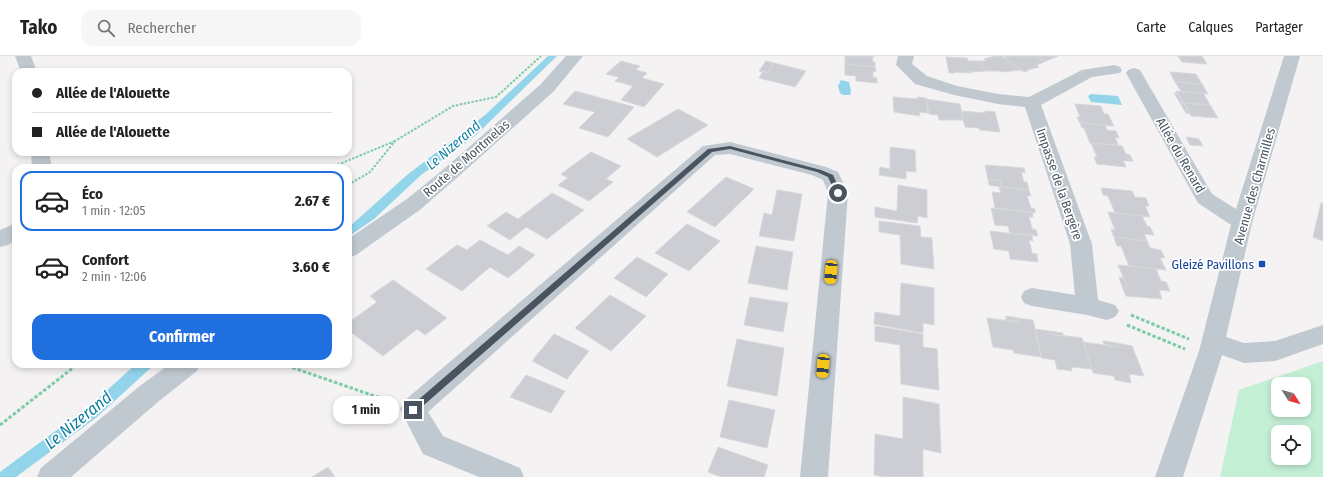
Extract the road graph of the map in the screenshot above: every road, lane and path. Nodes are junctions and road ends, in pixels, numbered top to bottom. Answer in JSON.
{"nodes":[{"id":1,"x":23,"y":56,"type":"edge"},
{"id":2,"x":541,"y":56,"type":"edge"},
{"id":3,"x":575,"y":56,"type":"edge"},
{"id":4,"x":906,"y":56,"type":"edge"},
{"id":5,"x":1292,"y":56,"type":"edge"},
{"id":6,"x":1120,"y":64,"type":"edge"},
{"id":7,"x":28,"y":68,"type":"edge"},
{"id":8,"x":1032,"y":103,"type":"junction"},
{"id":9,"x":395,"y":141,"type":"junction"},
{"id":10,"x":340,"y":164,"type":"edge"},
{"id":11,"x":352,"y":183,"type":"edge"},
{"id":12,"x":1242,"y":223,"type":"junction"},
{"id":13,"x":12,"y":232,"type":"edge"},
{"id":14,"x":0,"y":240,"type":"edge"},
{"id":15,"x":352,"y":247,"type":"edge"},
{"id":16,"x":1032,"y":297,"type":"dead end"},
{"id":17,"x":1097,"y":308,"type":"junction"},
{"id":18,"x":1323,"y":334,"type":"edge"},
{"id":19,"x":1211,"y":349,"type":"junction"},
{"id":20,"x":73,"y":368,"type":"edge"},
{"id":21,"x":183,"y":368,"type":"edge"},
{"id":22,"x":293,"y":368,"type":"edge"},
{"id":23,"x":413,"y":410,"type":"junction"},
{"id":24,"x":0,"y":425,"type":"edge"},
{"id":25,"x":51,"y":477,"type":"edge"},
{"id":26,"x":510,"y":477,"type":"edge"},
{"id":27,"x":814,"y":477,"type":"edge"},
{"id":28,"x":1169,"y":477,"type":"edge"}],
"edges":[{"from":1,"to":7,"type":"street"},
{"from":2,"to":9,"type":"path"},
{"from":3,"to":15,"type":"street","name":"Route de Montmelas"},
{"from":4,"to":8,"type":"street"},
{"from":5,"to":12,"type":"street","name":"Avenue des Charmilles"},
{"from":6,"to":8,"type":"street"},
{"from":6,"to":12,"type":"street","name":"Allée du Renard"},
{"from":8,"to":17,"type":"street","name":"Impasse de la Bergère"},
{"from":9,"to":10,"type":"path"},
{"from":9,"to":11,"type":"path"},
{"from":12,"to":19,"type":"street","name":"Avenue des Charmilles"},
{"from":13,"to":14,"type":"street"},
{"from":16,"to":17,"type":"street"},
{"from":17,"to":19,"type":"path"},
{"from":17,"to":19,"type":"path"},
{"from":18,"to":19,"type":"street"},
{"from":19,"to":28,"type":"street","name":"Avenue des Charmilles"},
{"from":20,"to":24,"type":"path"},
{"from":21,"to":25,"type":"street"},
{"from":22,"to":23,"type":"path"},
{"from":23,"to":26,"type":"street"},
{"from":23,"to":27,"type":"street"}]}
